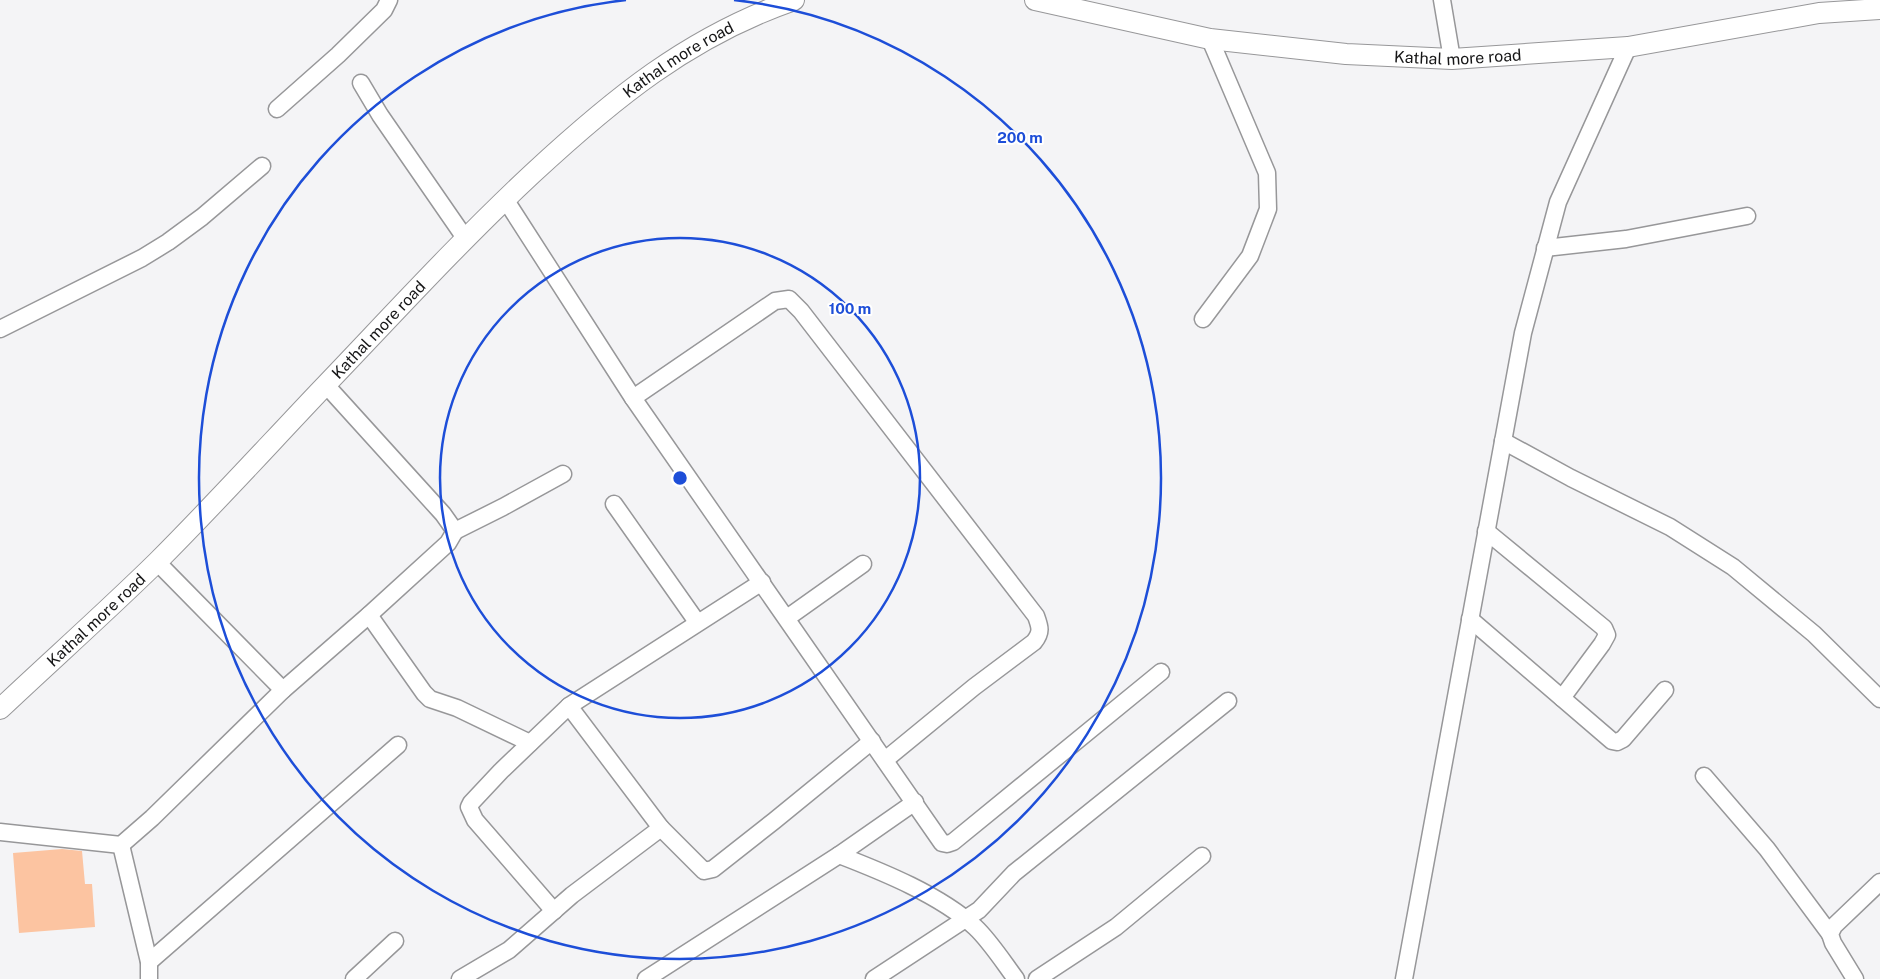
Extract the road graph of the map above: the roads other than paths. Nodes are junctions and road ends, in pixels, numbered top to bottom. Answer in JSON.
{"nodes":[{"id":1,"x":389,"y":0,"type":"edge"},
{"id":2,"x":794,"y":0,"type":"edge"},
{"id":3,"x":1035,"y":0,"type":"edge"},
{"id":4,"x":1442,"y":0,"type":"edge"},
{"id":5,"x":1880,"y":9,"type":"edge"},
{"id":6,"x":1210,"y":39,"type":"junction"},
{"id":7,"x":1628,"y":47,"type":"junction"},
{"id":8,"x":1452,"y":59,"type":"junction"},
{"id":9,"x":361,"y":83,"type":"dead end"},
{"id":10,"x":277,"y":109,"type":"dead end"},
{"id":11,"x":262,"y":166,"type":"dead end"},
{"id":12,"x":505,"y":199,"type":"junction"},
{"id":13,"x":1747,"y":216,"type":"dead end"},
{"id":14,"x":465,"y":238,"type":"junction"},
{"id":15,"x":1545,"y":248,"type":"junction"},
{"id":16,"x":1203,"y":319,"type":"dead end"},
{"id":17,"x":0,"y":329,"type":"edge"},
{"id":18,"x":326,"y":385,"type":"junction"},
{"id":19,"x":633,"y":398,"type":"junction"},
{"id":20,"x":1504,"y":441,"type":"junction"},
{"id":21,"x":563,"y":474,"type":"dead end"},
{"id":22,"x":614,"y":504,"type":"dead end"},
{"id":23,"x":455,"y":531,"type":"junction"},
{"id":24,"x":1486,"y":531,"type":"junction"},
{"id":25,"x":157,"y":562,"type":"junction"},
{"id":26,"x":863,"y":564,"type":"dead end"},
{"id":27,"x":762,"y":582,"type":"junction"},
{"id":28,"x":369,"y":616,"type":"junction"},
{"id":29,"x":787,"y":618,"type":"junction"},
{"id":30,"x":1470,"y":619,"type":"junction"},
{"id":31,"x":697,"y":622,"type":"junction"},
{"id":32,"x":1161,"y":672,"type":"dead end"},
{"id":33,"x":283,"y":690,"type":"junction"},
{"id":34,"x":1665,"y":690,"type":"dead end"},
{"id":35,"x":1562,"y":698,"type":"junction"},
{"id":36,"x":1880,"y":699,"type":"edge"},
{"id":37,"x":1228,"y":700,"type":"dead end"},
{"id":38,"x":569,"y":706,"type":"junction"},
{"id":39,"x":0,"y":709,"type":"edge"},
{"id":40,"x":872,"y":740,"type":"junction"},
{"id":41,"x":530,"y":743,"type":"junction"},
{"id":42,"x":398,"y":745,"type":"dead end"},
{"id":43,"x":885,"y":760,"type":"junction"},
{"id":44,"x":1704,"y":776,"type":"dead end"},
{"id":45,"x":914,"y":802,"type":"junction"},
{"id":46,"x":661,"y":828,"type":"junction"},
{"id":47,"x":0,"y":832,"type":"edge"},
{"id":48,"x":121,"y":845,"type":"junction"},
{"id":49,"x":839,"y":855,"type":"junction"},
{"id":50,"x":1202,"y":856,"type":"dead end"},
{"id":51,"x":1880,"y":882,"type":"edge"},
{"id":52,"x":554,"y":911,"type":"junction"},
{"id":53,"x":965,"y":920,"type":"junction"},
{"id":54,"x":1830,"y":934,"type":"junction"},
{"id":55,"x":395,"y":940,"type":"dead end"},
{"id":56,"x":149,"y":962,"type":"junction"},
{"id":57,"x":149,"y":979,"type":"edge"},
{"id":58,"x":354,"y":979,"type":"edge"},
{"id":59,"x":460,"y":979,"type":"edge"},
{"id":60,"x":646,"y":979,"type":"edge"},
{"id":61,"x":874,"y":979,"type":"edge"},
{"id":62,"x":1016,"y":979,"type":"edge"},
{"id":63,"x":1037,"y":979,"type":"edge"},
{"id":64,"x":1404,"y":979,"type":"edge"},
{"id":65,"x":1855,"y":979,"type":"edge"}],
"edges":[{"from":1,"to":10,"type":"street"},
{"from":2,"to":12,"type":"main road","name":"Kathal more road"},
{"from":3,"to":6,"type":"main road","name":"Kathal more road"},
{"from":4,"to":8,"type":"street"},
{"from":5,"to":7,"type":"main road","name":"Kathal more road"},
{"from":6,"to":8,"type":"main road","name":"Kathal more road"},
{"from":6,"to":16,"type":"street"},
{"from":7,"to":8,"type":"main road","name":"Kathal more road"},
{"from":7,"to":15,"type":"street"},
{"from":9,"to":14,"type":"street"},
{"from":11,"to":17,"type":"street"},
{"from":12,"to":14,"type":"main road","name":"Kathal more road"},
{"from":12,"to":19,"type":"street"},
{"from":13,"to":15,"type":"street"},
{"from":14,"to":18,"type":"main road","name":"Kathal more road"},
{"from":15,"to":20,"type":"street"},
{"from":18,"to":23,"type":"street"},
{"from":18,"to":25,"type":"main road","name":"Kathal more road"},
{"from":19,"to":27,"type":"street"},
{"from":19,"to":43,"type":"street"},
{"from":20,"to":24,"type":"street"},
{"from":20,"to":36,"type":"street"},
{"from":21,"to":23,"type":"street"},
{"from":22,"to":31,"type":"street"},
{"from":23,"to":28,"type":"street"},
{"from":24,"to":30,"type":"street"},
{"from":24,"to":35,"type":"street"},
{"from":25,"to":33,"type":"street"},
{"from":25,"to":39,"type":"main road","name":"Kathal more road"},
{"from":26,"to":29,"type":"street"},
{"from":27,"to":29,"type":"street"},
{"from":27,"to":31,"type":"street"},
{"from":28,"to":33,"type":"street"},
{"from":28,"to":41,"type":"street"},
{"from":29,"to":40,"type":"street"},
{"from":30,"to":35,"type":"street"},
{"from":30,"to":64,"type":"street"},
{"from":31,"to":38,"type":"street"},
{"from":32,"to":45,"type":"street"},
{"from":33,"to":48,"type":"street"},
{"from":34,"to":35,"type":"street"},
{"from":37,"to":53,"type":"street"},
{"from":38,"to":41,"type":"street"},
{"from":38,"to":46,"type":"street"},
{"from":40,"to":43,"type":"street"},
{"from":40,"to":46,"type":"street"},
{"from":41,"to":52,"type":"street"},
{"from":42,"to":56,"type":"street"},
{"from":43,"to":45,"type":"street"},
{"from":44,"to":54,"type":"street"},
{"from":45,"to":49,"type":"street"},
{"from":46,"to":52,"type":"street"},
{"from":47,"to":48,"type":"street"},
{"from":48,"to":56,"type":"street"},
{"from":49,"to":53,"type":"street"},
{"from":49,"to":60,"type":"street"},
{"from":50,"to":63,"type":"street"},
{"from":51,"to":54,"type":"street"},
{"from":52,"to":59,"type":"street"},
{"from":53,"to":61,"type":"street"},
{"from":53,"to":62,"type":"street"},
{"from":54,"to":65,"type":"street"},
{"from":55,"to":58,"type":"street"},
{"from":56,"to":57,"type":"street"}]}
